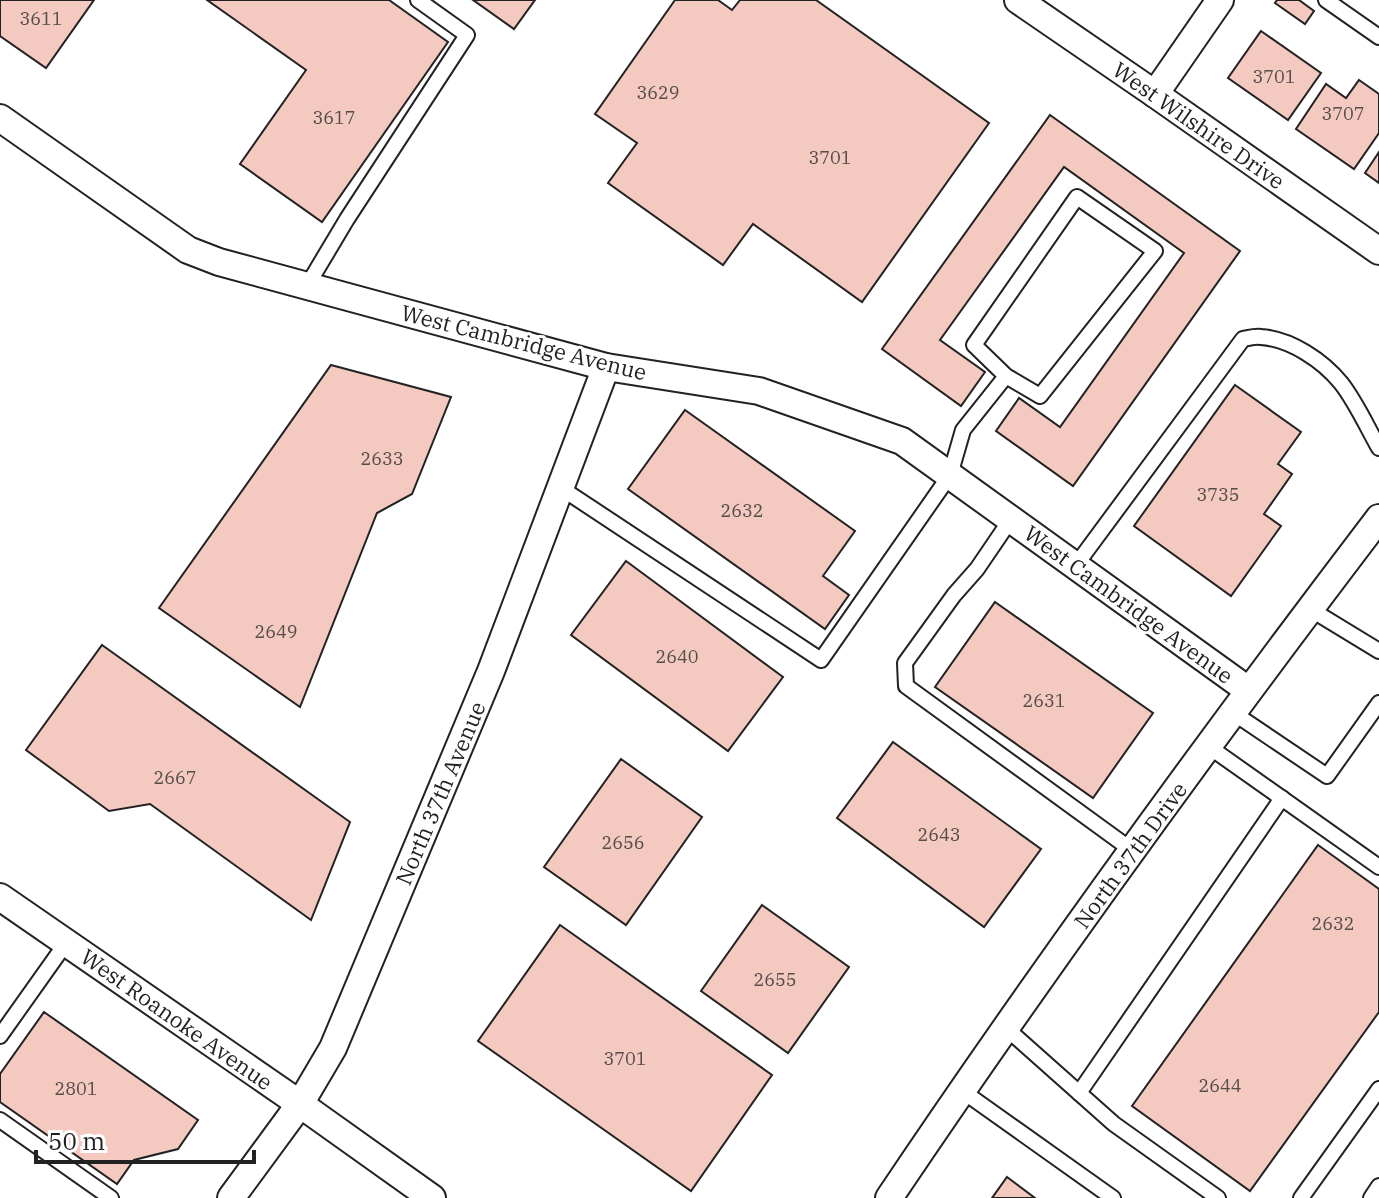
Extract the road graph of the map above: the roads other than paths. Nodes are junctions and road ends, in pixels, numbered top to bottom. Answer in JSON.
{"nodes":[{"id":1,"x":418,"y":0,"type":"edge"},
{"id":2,"x":1018,"y":0,"type":"edge"},
{"id":3,"x":1220,"y":0,"type":"edge"},
{"id":4,"x":1326,"y":0,"type":"edge"},
{"id":5,"x":1379,"y":37,"type":"edge"},
{"id":6,"x":1155,"y":94,"type":"junction"},
{"id":7,"x":0,"y":118,"type":"edge"},
{"id":8,"x":1379,"y":251,"type":"edge"},
{"id":9,"x":307,"y":286,"type":"junction"},
{"id":10,"x":606,"y":367,"type":"junction"},
{"id":11,"x":1006,"y":376,"type":"junction"},
{"id":12,"x":1379,"y":448,"type":"edge"},
{"id":13,"x":950,"y":475,"type":"junction"},
{"id":14,"x":561,"y":488,"type":"junction"},
{"id":15,"x":1379,"y":518,"type":"edge"},
{"id":16,"x":1011,"y":519,"type":"junction"},
{"id":17,"x":1076,"y":565,"type":"junction"},
{"id":18,"x":1310,"y":609,"type":"junction"},
{"id":19,"x":1379,"y":651,"type":"edge"},
{"id":20,"x":1248,"y":690,"type":"junction"},
{"id":21,"x":1379,"y":703,"type":"edge"},
{"id":22,"x":1232,"y":712,"type":"junction"},
{"id":23,"x":1208,"y":746,"type":"junction"},
{"id":24,"x":1282,"y":798,"type":"junction"},
{"id":25,"x":1133,"y":851,"type":"junction"},
{"id":26,"x":1379,"y":867,"type":"edge"},
{"id":27,"x":0,"y":897,"type":"edge"},
{"id":28,"x":66,"y":943,"type":"junction"},
{"id":29,"x":1006,"y":1028,"type":"junction"},
{"id":30,"x":0,"y":1036,"type":"edge"},
{"id":31,"x":1379,"y":1089,"type":"edge"},
{"id":32,"x":961,"y":1090,"type":"junction"},
{"id":33,"x":1079,"y":1093,"type":"junction"},
{"id":34,"x":300,"y":1104,"type":"junction"},
{"id":35,"x":0,"y":1120,"type":"edge"},
{"id":36,"x":1379,"y":1186,"type":"edge"},
{"id":37,"x":111,"y":1198,"type":"edge"},
{"id":38,"x":231,"y":1198,"type":"edge"},
{"id":39,"x":432,"y":1198,"type":"edge"},
{"id":40,"x":889,"y":1198,"type":"edge"},
{"id":41,"x":1113,"y":1198,"type":"edge"},
{"id":42,"x":1218,"y":1198,"type":"edge"},
{"id":43,"x":1301,"y":1198,"type":"edge"},
{"id":44,"x":1371,"y":1198,"type":"edge"}],
"edges":[{"from":1,"to":9,"type":"lane"},
{"from":2,"to":6,"type":"street","name":"West Wilshire Drive"},
{"from":3,"to":6,"type":"street"},
{"from":4,"to":5,"type":"lane"},
{"from":6,"to":8,"type":"street","name":"West Wilshire Drive"},
{"from":7,"to":9,"type":"street","name":"West Cambridge Avenue"},
{"from":9,"to":10,"type":"street","name":"West Cambridge Avenue"},
{"from":10,"to":13,"type":"street","name":"West Cambridge Avenue"},
{"from":10,"to":14,"type":"street","name":"North 37th Avenue"},
{"from":11,"to":11,"type":"lane"},
{"from":11,"to":13,"type":"lane"},
{"from":12,"to":17,"type":"lane"},
{"from":13,"to":14,"type":"lane"},
{"from":13,"to":16,"type":"street","name":"West Cambridge Avenue"},
{"from":14,"to":34,"type":"street","name":"North 37th Avenue"},
{"from":15,"to":18,"type":"street","name":"North 37th Drive"},
{"from":16,"to":17,"type":"street","name":"West Cambridge Avenue"},
{"from":16,"to":25,"type":"lane"},
{"from":17,"to":20,"type":"street","name":"West Cambridge Avenue"},
{"from":18,"to":19,"type":"lane"},
{"from":18,"to":20,"type":"street","name":"North 37th Drive"},
{"from":20,"to":22,"type":"street","name":"North 37th Drive"},
{"from":21,"to":22,"type":"lane"},
{"from":22,"to":23,"type":"street","name":"North 37th Drive"},
{"from":23,"to":24,"type":"lane"},
{"from":23,"to":25,"type":"street","name":"North 37th Drive"},
{"from":24,"to":26,"type":"lane"},
{"from":24,"to":33,"type":"lane"},
{"from":25,"to":29,"type":"street","name":"North 37th Drive"},
{"from":27,"to":28,"type":"street","name":"West Roanoke Avenue"},
{"from":28,"to":30,"type":"lane"},
{"from":28,"to":34,"type":"street","name":"West Roanoke Avenue"},
{"from":29,"to":32,"type":"street","name":"North 37th Drive"},
{"from":29,"to":33,"type":"lane"},
{"from":31,"to":43,"type":"lane"},
{"from":32,"to":40,"type":"street","name":"North 37th Drive"},
{"from":32,"to":41,"type":"lane"},
{"from":33,"to":42,"type":"lane"},
{"from":34,"to":38,"type":"street","name":"North 37th Avenue"},
{"from":34,"to":39,"type":"street","name":"West Roanoke Avenue"},
{"from":35,"to":37,"type":"lane"},
{"from":36,"to":44,"type":"lane"}]}
